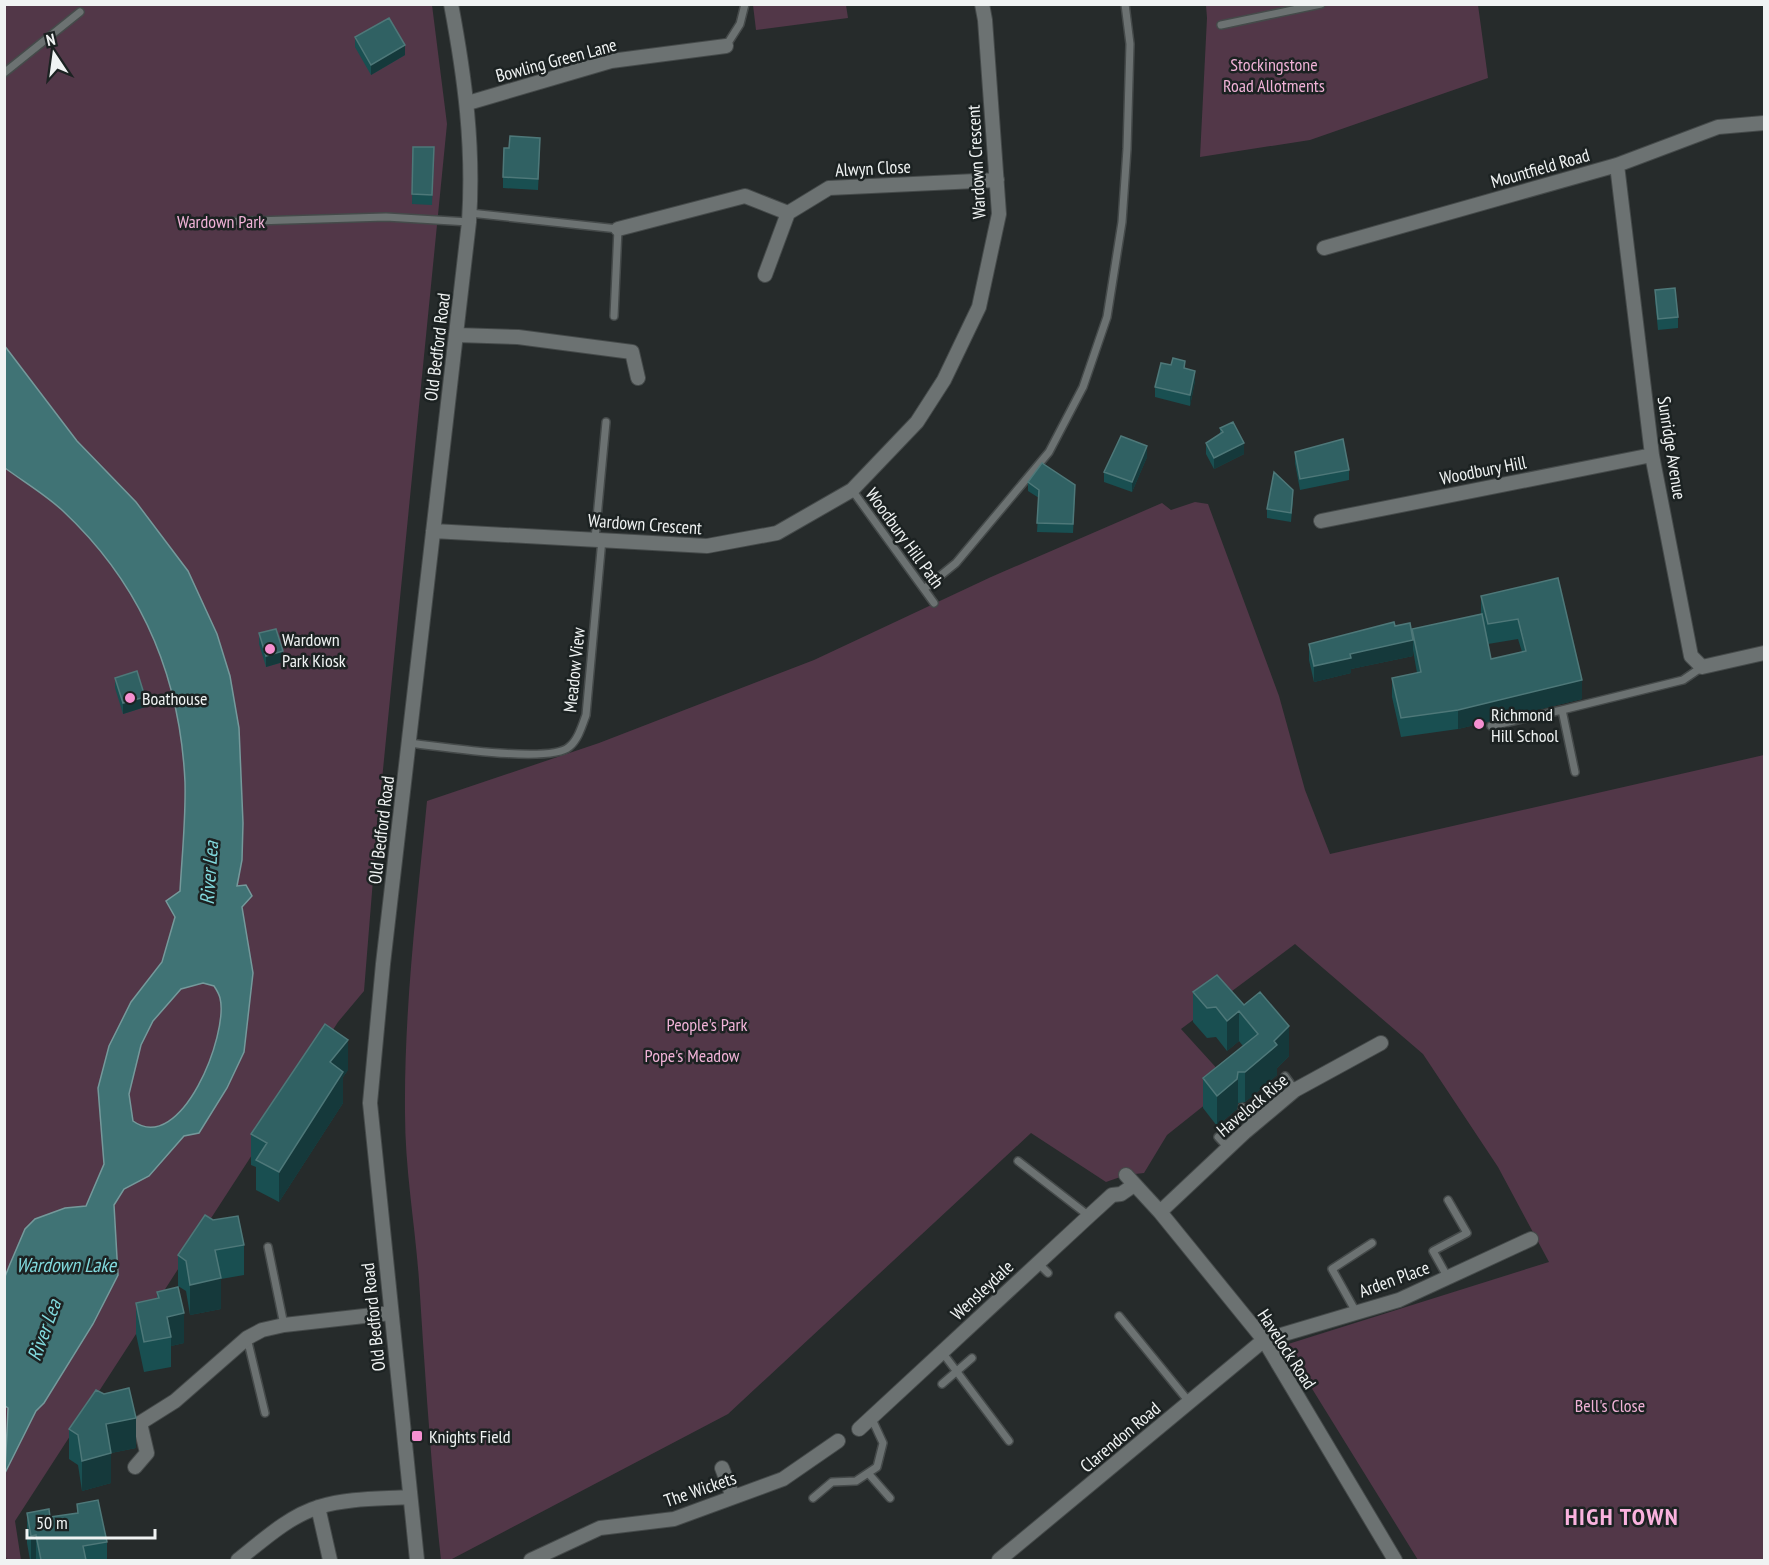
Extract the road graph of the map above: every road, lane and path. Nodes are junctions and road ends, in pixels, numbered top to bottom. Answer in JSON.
{"nodes":[{"id":1,"x":451,"y":4,"type":"edge"},
{"id":2,"x":745,"y":4,"type":"edge"},
{"id":3,"x":982,"y":4,"type":"edge"},
{"id":4,"x":1125,"y":4,"type":"edge"},
{"id":5,"x":1321,"y":4,"type":"edge"},
{"id":6,"x":80,"y":12,"type":"dead end"},
{"id":7,"x":1221,"y":25,"type":"dead end"},
{"id":8,"x":726,"y":46,"type":"joint"},
{"id":9,"x":4,"y":73,"type":"edge"},
{"id":10,"x":468,"y":103,"type":"junction"},
{"id":11,"x":1764,"y":123,"type":"edge"},
{"id":12,"x":1617,"y":165,"type":"junction"},
{"id":13,"x":997,"y":180,"type":"junction"},
{"id":14,"x":788,"y":213,"type":"junction"},
{"id":15,"x":469,"y":217,"type":"junction"},
{"id":16,"x":217,"y":222,"type":"dead end"},
{"id":17,"x":618,"y":229,"type":"junction"},
{"id":18,"x":1324,"y":248,"type":"dead end"},
{"id":19,"x":765,"y":275,"type":"dead end"},
{"id":20,"x":614,"y":316,"type":"dead end"},
{"id":21,"x":457,"y":335,"type":"junction"},
{"id":22,"x":638,"y":378,"type":"dead end"},
{"id":23,"x":606,"y":422,"type":"dead end"},
{"id":24,"x":1653,"y":455,"type":"junction"},
{"id":25,"x":852,"y":490,"type":"junction"},
{"id":26,"x":1321,"y":521,"type":"dead end"},
{"id":27,"x":434,"y":531,"type":"junction"},
{"id":28,"x":598,"y":539,"type":"junction"},
{"id":29,"x":924,"y":589,"type":"junction"},
{"id":30,"x":934,"y":603,"type":"dead end"},
{"id":31,"x":1764,"y":653,"type":"edge"},
{"id":32,"x":1702,"y":667,"type":"junction"},
{"id":33,"x":1562,"y":710,"type":"junction"},
{"id":34,"x":1491,"y":726,"type":"dead end"},
{"id":35,"x":409,"y":743,"type":"junction"},
{"id":36,"x":1575,"y":772,"type":"dead end"},
{"id":37,"x":1380,"y":1043,"type":"dead end"},
{"id":38,"x":1285,"y":1076,"type":"dead end"},
{"id":39,"x":1295,"y":1090,"type":"junction"},
{"id":40,"x":1242,"y":1107,"type":"dead end"},
{"id":41,"x":1254,"y":1124,"type":"junction"},
{"id":42,"x":1218,"y":1137,"type":"dead end"},
{"id":43,"x":1228,"y":1148,"type":"junction"},
{"id":44,"x":1018,"y":1161,"type":"dead end"},
{"id":45,"x":1130,"y":1180,"type":"joint"},
{"id":46,"x":1448,"y":1200,"type":"dead end"},
{"id":47,"x":1160,"y":1212,"type":"junction"},
{"id":48,"x":1089,"y":1216,"type":"junction"},
{"id":49,"x":1531,"y":1239,"type":"dead end"},
{"id":50,"x":1372,"y":1244,"type":"dead end"},
{"id":51,"x":268,"y":1246,"type":"dead end"},
{"id":52,"x":1448,"y":1278,"type":"junction"},
{"id":53,"x":1356,"y":1312,"type":"junction"},
{"id":54,"x":391,"y":1313,"type":"junction"},
{"id":55,"x":1119,"y":1316,"type":"dead end"},
{"id":56,"x":284,"y":1325,"type":"junction"},
{"id":57,"x":247,"y":1338,"type":"junction"},
{"id":58,"x":1264,"y":1340,"type":"junction"},
{"id":59,"x":942,"y":1352,"type":"junction"},
{"id":60,"x":972,"y":1358,"type":"dead end"},
{"id":61,"x":957,"y":1371,"type":"junction"},
{"id":62,"x":942,"y":1384,"type":"dead end"},
{"id":63,"x":1190,"y":1402,"type":"junction"},
{"id":64,"x":265,"y":1413,"type":"dead end"},
{"id":65,"x":871,"y":1417,"type":"junction"},
{"id":66,"x":859,"y":1429,"type":"dead end"},
{"id":67,"x":838,"y":1441,"type":"dead end"},
{"id":68,"x":1009,"y":1441,"type":"dead end"},
{"id":69,"x":135,"y":1467,"type":"dead end"},
{"id":70,"x":722,"y":1468,"type":"dead end"},
{"id":71,"x":868,"y":1473,"type":"junction"},
{"id":72,"x":410,"y":1497,"type":"junction"},
{"id":73,"x":733,"y":1497,"type":"junction"},
{"id":74,"x":813,"y":1498,"type":"dead end"},
{"id":75,"x":890,"y":1498,"type":"dead end"},
{"id":76,"x":318,"y":1507,"type":"junction"},
{"id":77,"x":238,"y":1560,"type":"edge"},
{"id":78,"x":330,"y":1560,"type":"edge"},
{"id":79,"x":417,"y":1560,"type":"edge"},
{"id":80,"x":531,"y":1560,"type":"edge"},
{"id":81,"x":999,"y":1560,"type":"edge"},
{"id":82,"x":1395,"y":1560,"type":"edge"}],
"edges":[{"from":1,"to":10,"type":"street","name":"Old Bedford Road"},
{"from":2,"to":8,"type":"lane"},
{"from":3,"to":13,"type":"street","name":"Wardown Crescent"},
{"from":4,"to":29,"type":"lane"},
{"from":5,"to":7,"type":"lane"},
{"from":6,"to":9,"type":"lane"},
{"from":8,"to":10,"type":"street","name":"Bowling Green Lane"},
{"from":10,"to":15,"type":"street","name":"Old Bedford Road"},
{"from":11,"to":12,"type":"street","name":"Mountfield Road"},
{"from":12,"to":18,"type":"street","name":"Mountfield Road"},
{"from":12,"to":24,"type":"street","name":"Sunridge Avenue"},
{"from":13,"to":14,"type":"street","name":"Alwyn Close"},
{"from":13,"to":25,"type":"street","name":"Wardown Crescent"},
{"from":14,"to":17,"type":"street"},
{"from":14,"to":19,"type":"street"},
{"from":15,"to":16,"type":"lane"},
{"from":15,"to":17,"type":"lane"},
{"from":15,"to":21,"type":"street","name":"Old Bedford Road"},
{"from":17,"to":20,"type":"lane"},
{"from":21,"to":22,"type":"street"},
{"from":21,"to":27,"type":"street","name":"Old Bedford Road"},
{"from":23,"to":28,"type":"lane"},
{"from":24,"to":26,"type":"street","name":"Woodbury Hill"},
{"from":24,"to":32,"type":"street","name":"Sunridge Avenue"},
{"from":25,"to":28,"type":"street","name":"Wardown Crescent"},
{"from":25,"to":29,"type":"lane","name":"Woodbury Hill Path"},
{"from":27,"to":28,"type":"street","name":"Wardown Crescent"},
{"from":27,"to":35,"type":"street","name":"Old Bedford Road"},
{"from":28,"to":35,"type":"lane","name":"Meadow View"},
{"from":29,"to":30,"type":"lane","name":"Woodbury Hill Path"},
{"from":31,"to":32,"type":"street"},
{"from":32,"to":33,"type":"lane"},
{"from":33,"to":34,"type":"lane"},
{"from":33,"to":36,"type":"lane"},
{"from":35,"to":54,"type":"street","name":"Old Bedford Road"},
{"from":37,"to":39,"type":"street","name":"Havelock Rise"},
{"from":38,"to":39,"type":"lane"},
{"from":39,"to":41,"type":"street","name":"Havelock Rise"},
{"from":40,"to":41,"type":"lane"},
{"from":41,"to":43,"type":"street","name":"Havelock Rise"},
{"from":42,"to":43,"type":"lane"},
{"from":43,"to":47,"type":"street","name":"Havelock Rise"},
{"from":44,"to":48,"type":"lane"},
{"from":45,"to":47,"type":"street","name":"Havelock Road"},
{"from":45,"to":48,"type":"street","name":"Wensleydale"},
{"from":46,"to":52,"type":"lane"},
{"from":47,"to":58,"type":"street","name":"Havelock Road"},
{"from":48,"to":59,"type":"street","name":"Wensleydale"},
{"from":49,"to":52,"type":"street","name":"Arden Place"},
{"from":50,"to":53,"type":"lane"},
{"from":51,"to":56,"type":"lane"},
{"from":52,"to":53,"type":"street","name":"Arden Place"},
{"from":53,"to":58,"type":"street","name":"Arden Place"},
{"from":54,"to":56,"type":"street"},
{"from":54,"to":72,"type":"street","name":"Old Bedford Road"},
{"from":55,"to":63,"type":"lane"},
{"from":56,"to":57,"type":"street"},
{"from":57,"to":64,"type":"lane"},
{"from":57,"to":69,"type":"street"},
{"from":58,"to":63,"type":"street","name":"Clarendon Road"},
{"from":58,"to":82,"type":"street","name":"Havelock Road"},
{"from":59,"to":61,"type":"lane"},
{"from":59,"to":65,"type":"street","name":"Wensleydale"},
{"from":60,"to":61,"type":"lane"},
{"from":61,"to":62,"type":"lane"},
{"from":61,"to":68,"type":"lane"},
{"from":63,"to":81,"type":"street","name":"Clarendon Road"},
{"from":65,"to":66,"type":"street","name":"Wensleydale"},
{"from":65,"to":71,"type":"lane"},
{"from":67,"to":73,"type":"street","name":"The Wickets"},
{"from":70,"to":73,"type":"street"},
{"from":71,"to":74,"type":"lane"},
{"from":71,"to":75,"type":"lane"},
{"from":72,"to":76,"type":"street"},
{"from":72,"to":79,"type":"street","name":"Old Bedford Road"},
{"from":73,"to":80,"type":"street","name":"The Wickets"},
{"from":76,"to":77,"type":"street"},
{"from":76,"to":78,"type":"street"}]}
